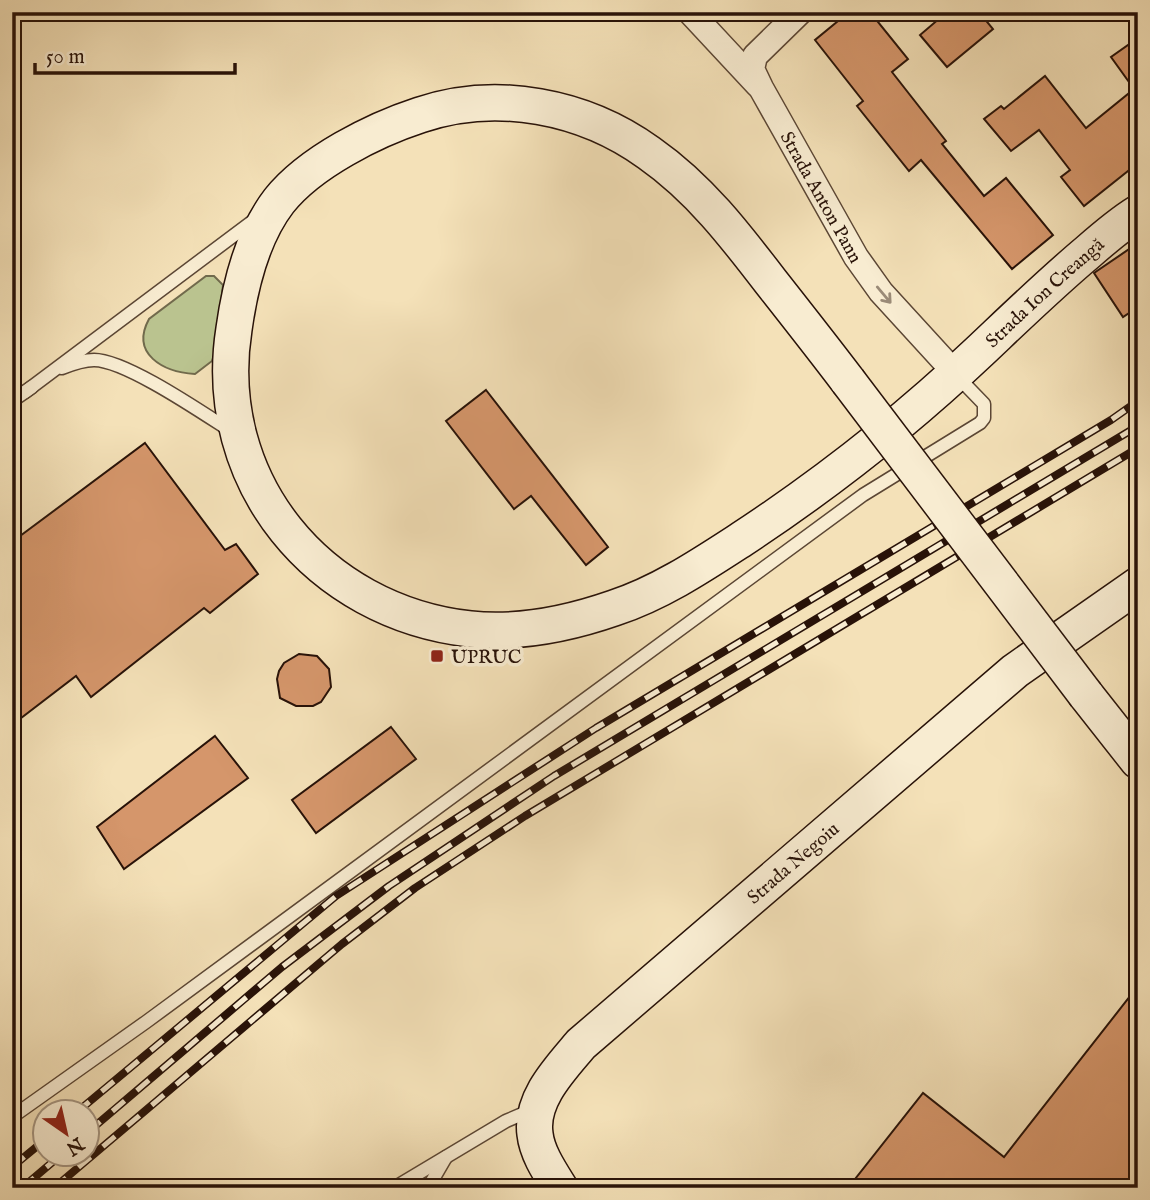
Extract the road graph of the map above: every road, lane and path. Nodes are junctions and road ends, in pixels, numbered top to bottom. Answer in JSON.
{"nodes":[{"id":1,"x":690,"y":12,"type":"edge"},
{"id":2,"x":800,"y":12,"type":"edge"},
{"id":3,"x":761,"y":89,"type":"junction"},
{"id":4,"x":278,"y":203,"type":"junction"},
{"id":5,"x":1138,"y":213,"type":"edge"},
{"id":6,"x":956,"y":374,"type":"junction"},
{"id":7,"x":25,"y":392,"type":"junction"},
{"id":8,"x":12,"y":401,"type":"edge"},
{"id":9,"x":237,"y":435,"type":"junction"},
{"id":10,"x":1138,"y":585,"type":"edge"},
{"id":11,"x":1138,"y":761,"type":"edge"},
{"id":12,"x":538,"y":1107,"type":"junction"},
{"id":13,"x":12,"y":1117,"type":"edge"},
{"id":14,"x":448,"y":1154,"type":"junction"},
{"id":15,"x":394,"y":1188,"type":"edge"},
{"id":16,"x":428,"y":1188,"type":"edge"},
{"id":17,"x":560,"y":1188,"type":"edge"}],
"edges":[{"from":1,"to":3,"type":"street"},
{"from":2,"to":3,"type":"street","name":"Strada Anton Pann"},
{"from":3,"to":6,"type":"street","name":"Strada Anton Pann","one_way":true},
{"from":4,"to":7,"type":"lane"},
{"from":4,"to":9,"type":"main road","name":"Strada Ion Creangă"},
{"from":4,"to":11,"type":"main road","bridge":true},
{"from":5,"to":6,"type":"main road","name":"Strada Ion Creangă"},
{"from":6,"to":9,"type":"main road","name":"Strada Ion Creangă"},
{"from":6,"to":13,"type":"lane"},
{"from":7,"to":8,"type":"lane"},
{"from":7,"to":9,"type":"lane"},
{"from":10,"to":12,"type":"main road","name":"Strada Negoiu"},
{"from":12,"to":14,"type":"lane"},
{"from":12,"to":17,"type":"main road","name":"Strada Negoiu"},
{"from":14,"to":15,"type":"lane"},
{"from":14,"to":16,"type":"lane"}]}
